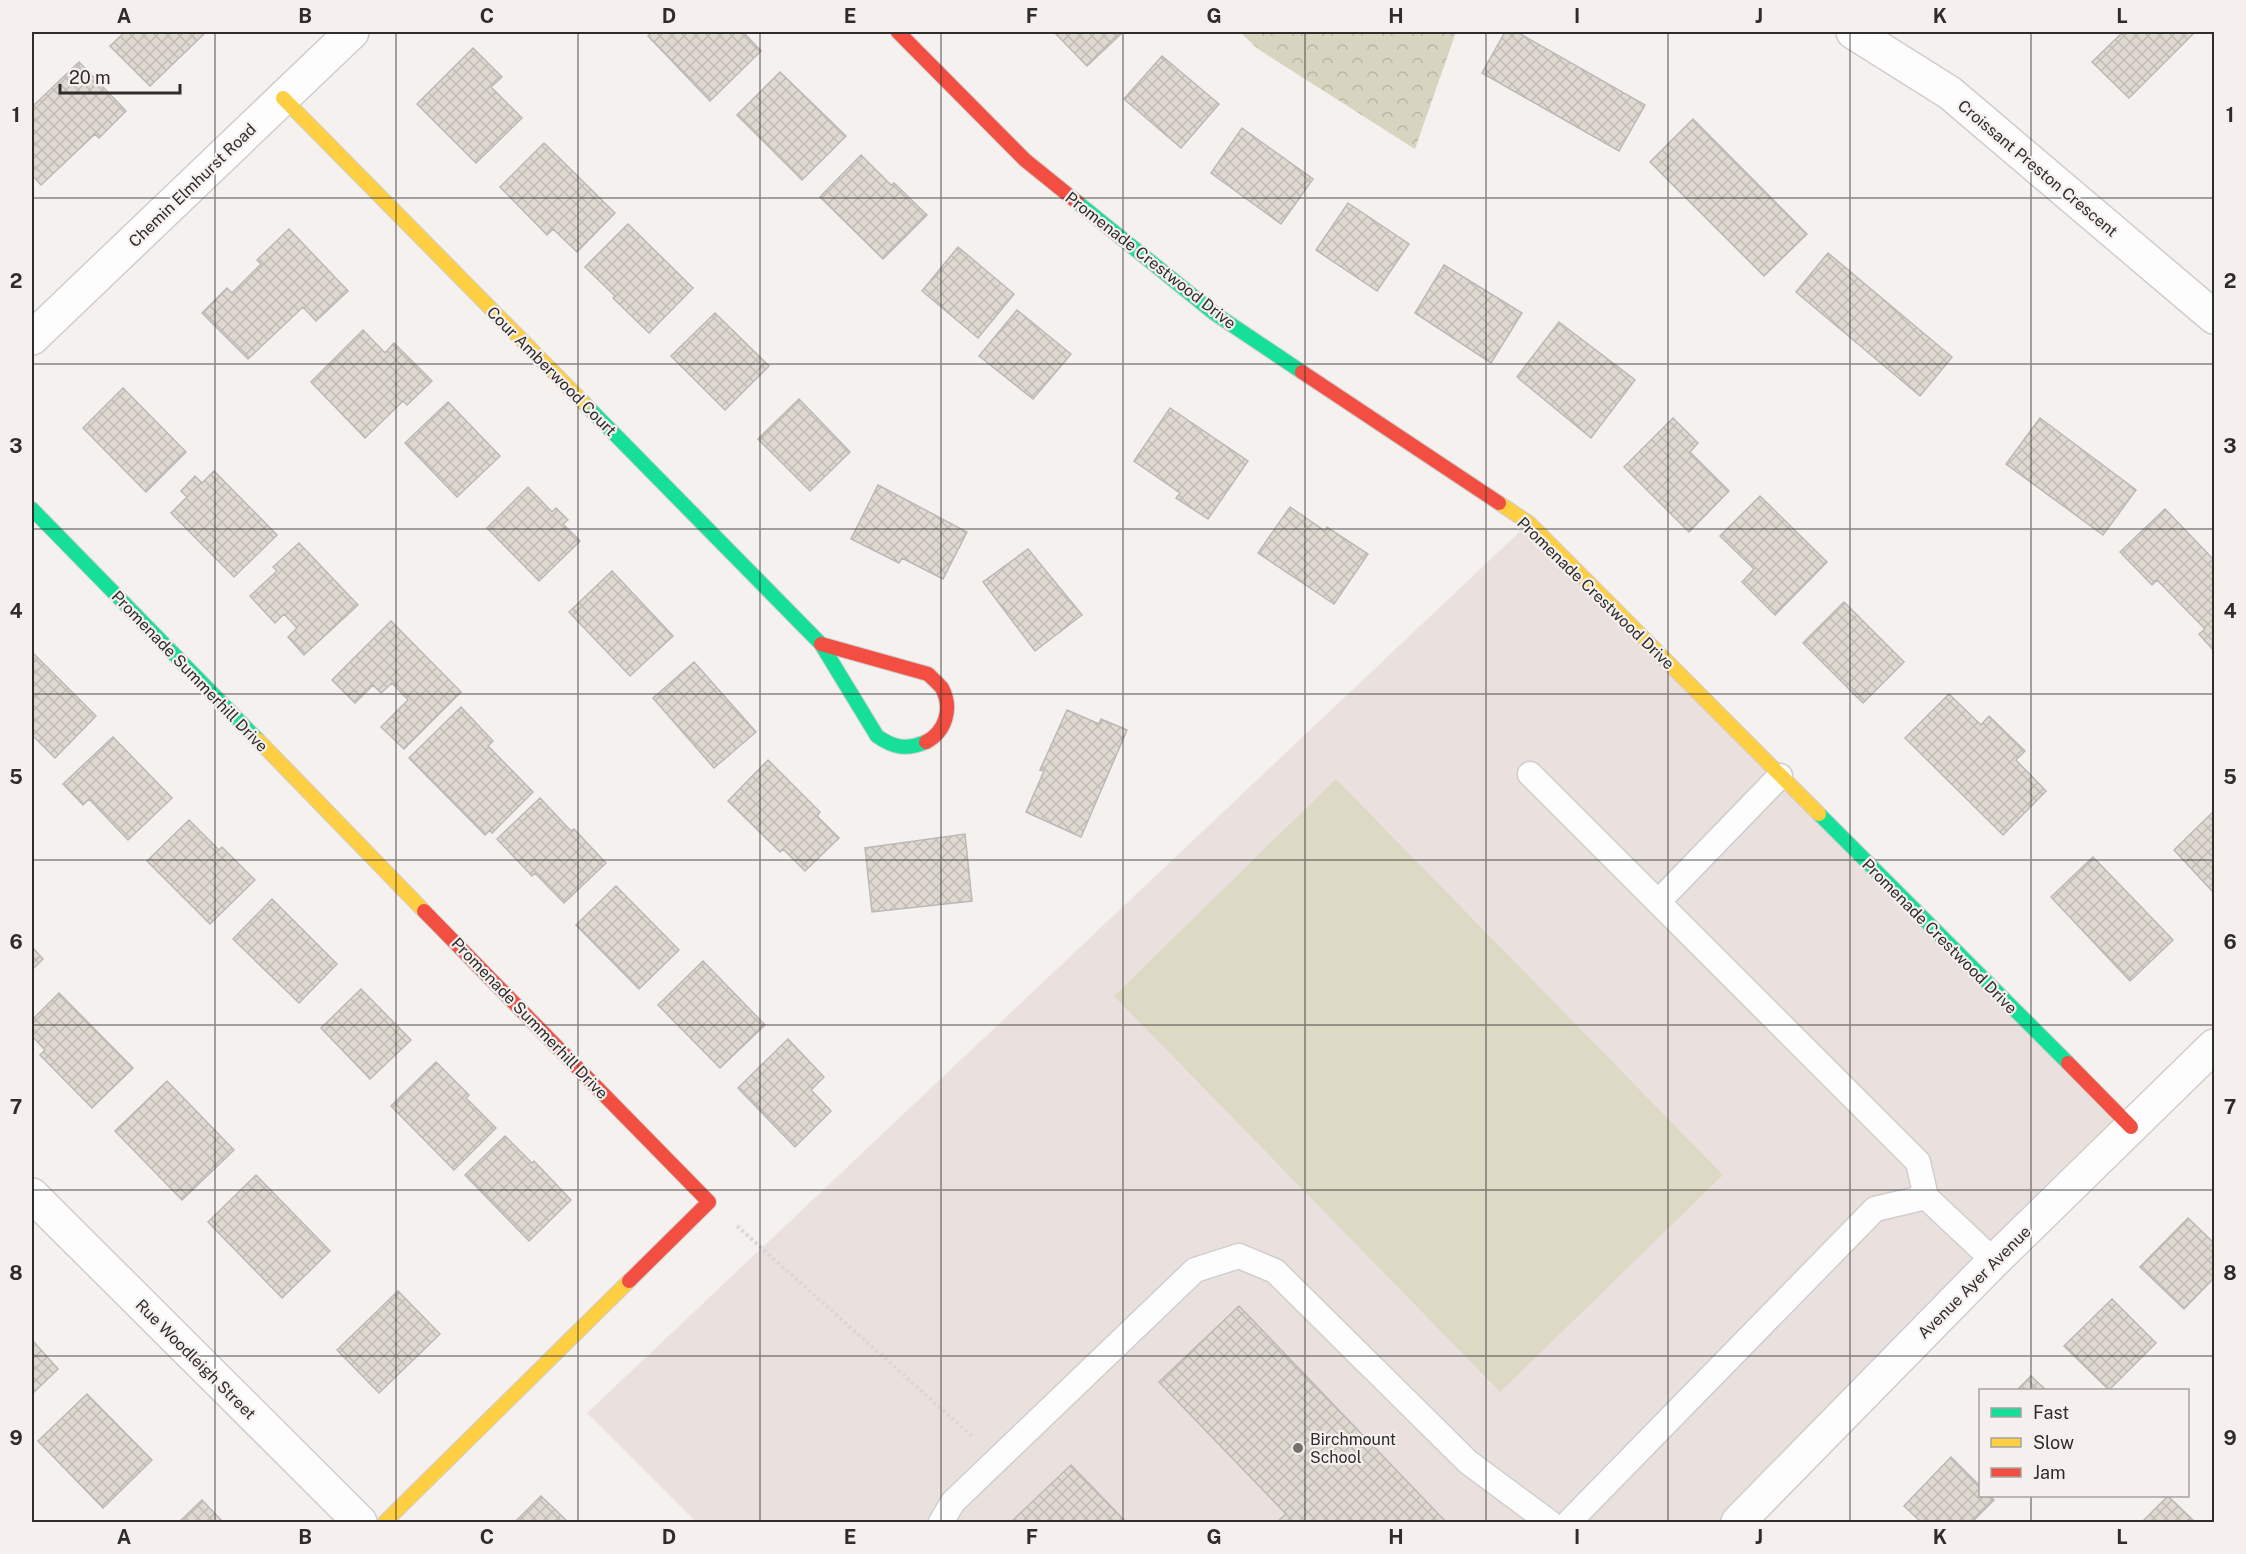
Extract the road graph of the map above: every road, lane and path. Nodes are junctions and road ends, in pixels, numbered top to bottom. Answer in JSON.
{"nodes":[{"id":1,"x":352,"y":32,"type":"edge"},
{"id":2,"x":898,"y":32,"type":"edge"},
{"id":3,"x":1853,"y":32,"type":"edge"},
{"id":4,"x":283,"y":98,"type":"junction"},
{"id":5,"x":2214,"y":317,"type":"edge"},
{"id":6,"x":32,"y":338,"type":"edge"},
{"id":7,"x":32,"y":509,"type":"edge"},
{"id":8,"x":821,"y":644,"type":"junction"},
{"id":9,"x":1530,"y":774,"type":"dead end"},
{"id":10,"x":1780,"y":776,"type":"junction"},
{"id":11,"x":1658,"y":902,"type":"junction"},
{"id":12,"x":2214,"y":1046,"type":"edge"},
{"id":13,"x":2131,"y":1127,"type":"junction"},
{"id":14,"x":32,"y":1195,"type":"edge"},
{"id":15,"x":1926,"y":1197,"type":"junction"},
{"id":16,"x":709,"y":1202,"type":"junction"},
{"id":17,"x":1994,"y":1261,"type":"junction"},
{"id":18,"x":998,"y":1459,"type":"junction"},
{"id":19,"x":360,"y":1522,"type":"edge"},
{"id":20,"x":385,"y":1522,"type":"edge"},
{"id":21,"x":941,"y":1522,"type":"edge"},
{"id":22,"x":1549,"y":1522,"type":"edge"},
{"id":23,"x":1569,"y":1522,"type":"edge"},
{"id":24,"x":1738,"y":1522,"type":"edge"}],
"edges":[{"from":1,"to":4,"type":"street","name":"Chemin Elmhurst Road"},
{"from":2,"to":10,"type":"street","name":"Promenade Crestwood Drive"},
{"from":3,"to":5,"type":"street","name":"Croissant Preston Crescent"},
{"from":4,"to":6,"type":"street","name":"Chemin Elmhurst Road"},
{"from":4,"to":8,"type":"street","name":"Cour Amberwood Court"},
{"from":7,"to":16,"type":"street","name":"Promenade Summerhill Drive"},
{"from":8,"to":8,"type":"street","name":"Cour Amberwood Court"},
{"from":9,"to":11,"type":"lane"},
{"from":10,"to":11,"type":"lane"},
{"from":10,"to":13,"type":"street","name":"Promenade Crestwood Drive"},
{"from":11,"to":15,"type":"lane"},
{"from":12,"to":13,"type":"street","name":"Avenue Ayer Avenue"},
{"from":13,"to":17,"type":"street","name":"Avenue Ayer Avenue"},
{"from":14,"to":19,"type":"street","name":"Rue Woodleigh Street"},
{"from":15,"to":17,"type":"lane"},
{"from":15,"to":23,"type":"lane"},
{"from":16,"to":18,"type":"path"},
{"from":16,"to":20,"type":"street"},
{"from":17,"to":24,"type":"street","name":"Avenue Ayer Avenue"},
{"from":18,"to":21,"type":"lane"},
{"from":18,"to":22,"type":"lane"}]}
